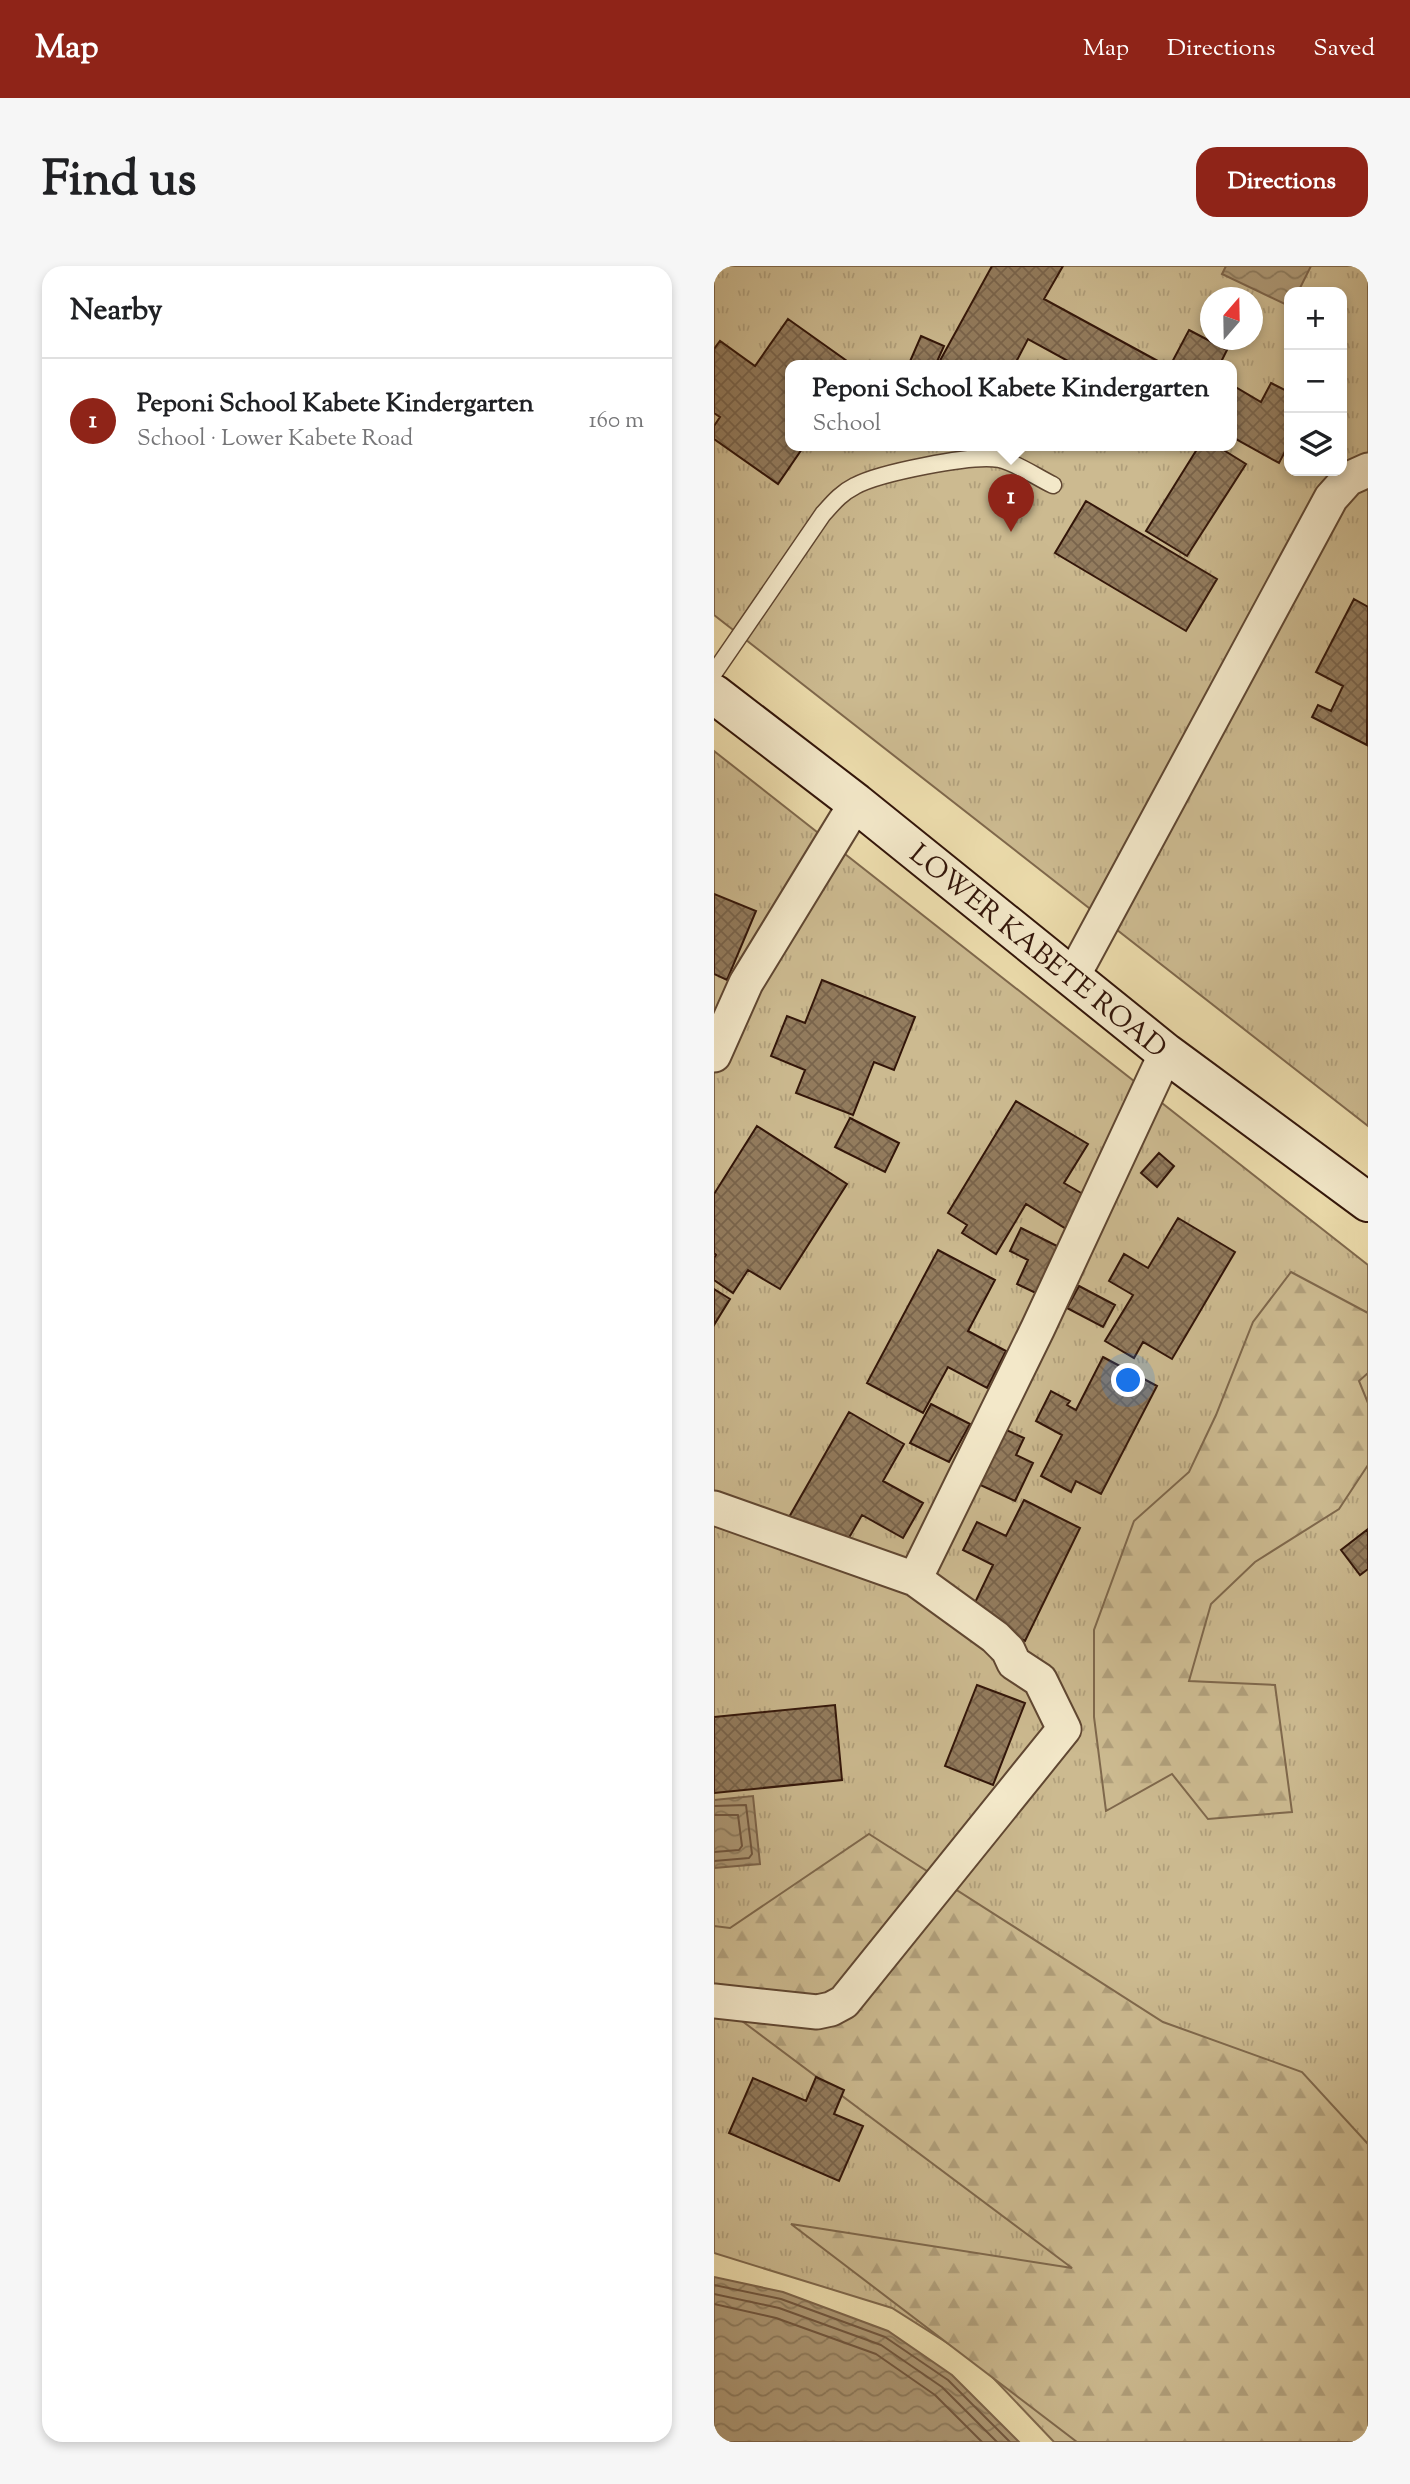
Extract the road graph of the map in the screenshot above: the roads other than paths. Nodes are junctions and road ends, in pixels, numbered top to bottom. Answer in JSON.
{"nodes":[{"id":1,"x":1368,"y":470,"type":"edge"},
{"id":2,"x":1053,"y":485,"type":"dead end"},
{"id":3,"x":714,"y":673,"type":"edge"},
{"id":4,"x":714,"y":694,"type":"edge"},
{"id":5,"x":856,"y":803,"type":"junction"},
{"id":6,"x":1072,"y":978,"type":"junction"},
{"id":7,"x":1166,"y":1053,"type":"junction"},
{"id":8,"x":714,"y":1055,"type":"edge"},
{"id":9,"x":1368,"y":1202,"type":"edge"},
{"id":10,"x":714,"y":1508,"type":"edge"},
{"id":11,"x":915,"y":1579,"type":"junction"},
{"id":12,"x":714,"y":2001,"type":"edge"}],
"edges":[{"from":1,"to":6,"type":"street"},
{"from":2,"to":3,"type":"lane"},
{"from":4,"to":5,"type":"main road","name":"LOWER KABETE ROAD"},
{"from":5,"to":6,"type":"main road","name":"LOWER KABETE ROAD"},
{"from":5,"to":8,"type":"street"},
{"from":6,"to":7,"type":"main road","name":"LOWER KABETE ROAD"},
{"from":7,"to":9,"type":"main road","name":"LOWER KABETE ROAD"},
{"from":7,"to":11,"type":"street"},
{"from":10,"to":11,"type":"street"},
{"from":11,"to":12,"type":"street"}]}
